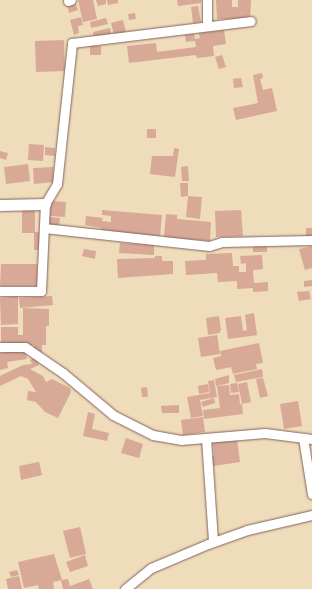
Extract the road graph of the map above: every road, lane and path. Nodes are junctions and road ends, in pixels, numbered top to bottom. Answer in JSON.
{"nodes":[{"id":1,"x":207,"y":0,"type":"edge"},
{"id":2,"x":251,"y":21,"type":"dead end"},
{"id":3,"x":207,"y":26,"type":"junction"},
{"id":4,"x":45,"y":204,"type":"junction"},
{"id":5,"x":0,"y":205,"type":"edge"},
{"id":6,"x":44,"y":228,"type":"junction"},
{"id":7,"x":312,"y":240,"type":"edge"},
{"id":8,"x":0,"y":291,"type":"edge"},
{"id":9,"x":0,"y":347,"type":"edge"},
{"id":10,"x":206,"y":438,"type":"junction"},
{"id":11,"x":307,"y":438,"type":"edge"},
{"id":12,"x":312,"y":494,"type":"edge"},
{"id":13,"x":312,"y":515,"type":"edge"},
{"id":14,"x":213,"y":542,"type":"junction"},
{"id":15,"x":125,"y":589,"type":"edge"}],
"edges":[{"from":1,"to":3,"type":"street"},
{"from":2,"to":3,"type":"street"},
{"from":3,"to":4,"type":"street"},
{"from":4,"to":5,"type":"street"},
{"from":4,"to":6,"type":"street"},
{"from":6,"to":7,"type":"street"},
{"from":6,"to":8,"type":"street"},
{"from":9,"to":10,"type":"street"},
{"from":10,"to":11,"type":"street"},
{"from":10,"to":14,"type":"street"},
{"from":11,"to":12,"type":"street"},
{"from":13,"to":14,"type":"street"},
{"from":14,"to":15,"type":"street"}]}
